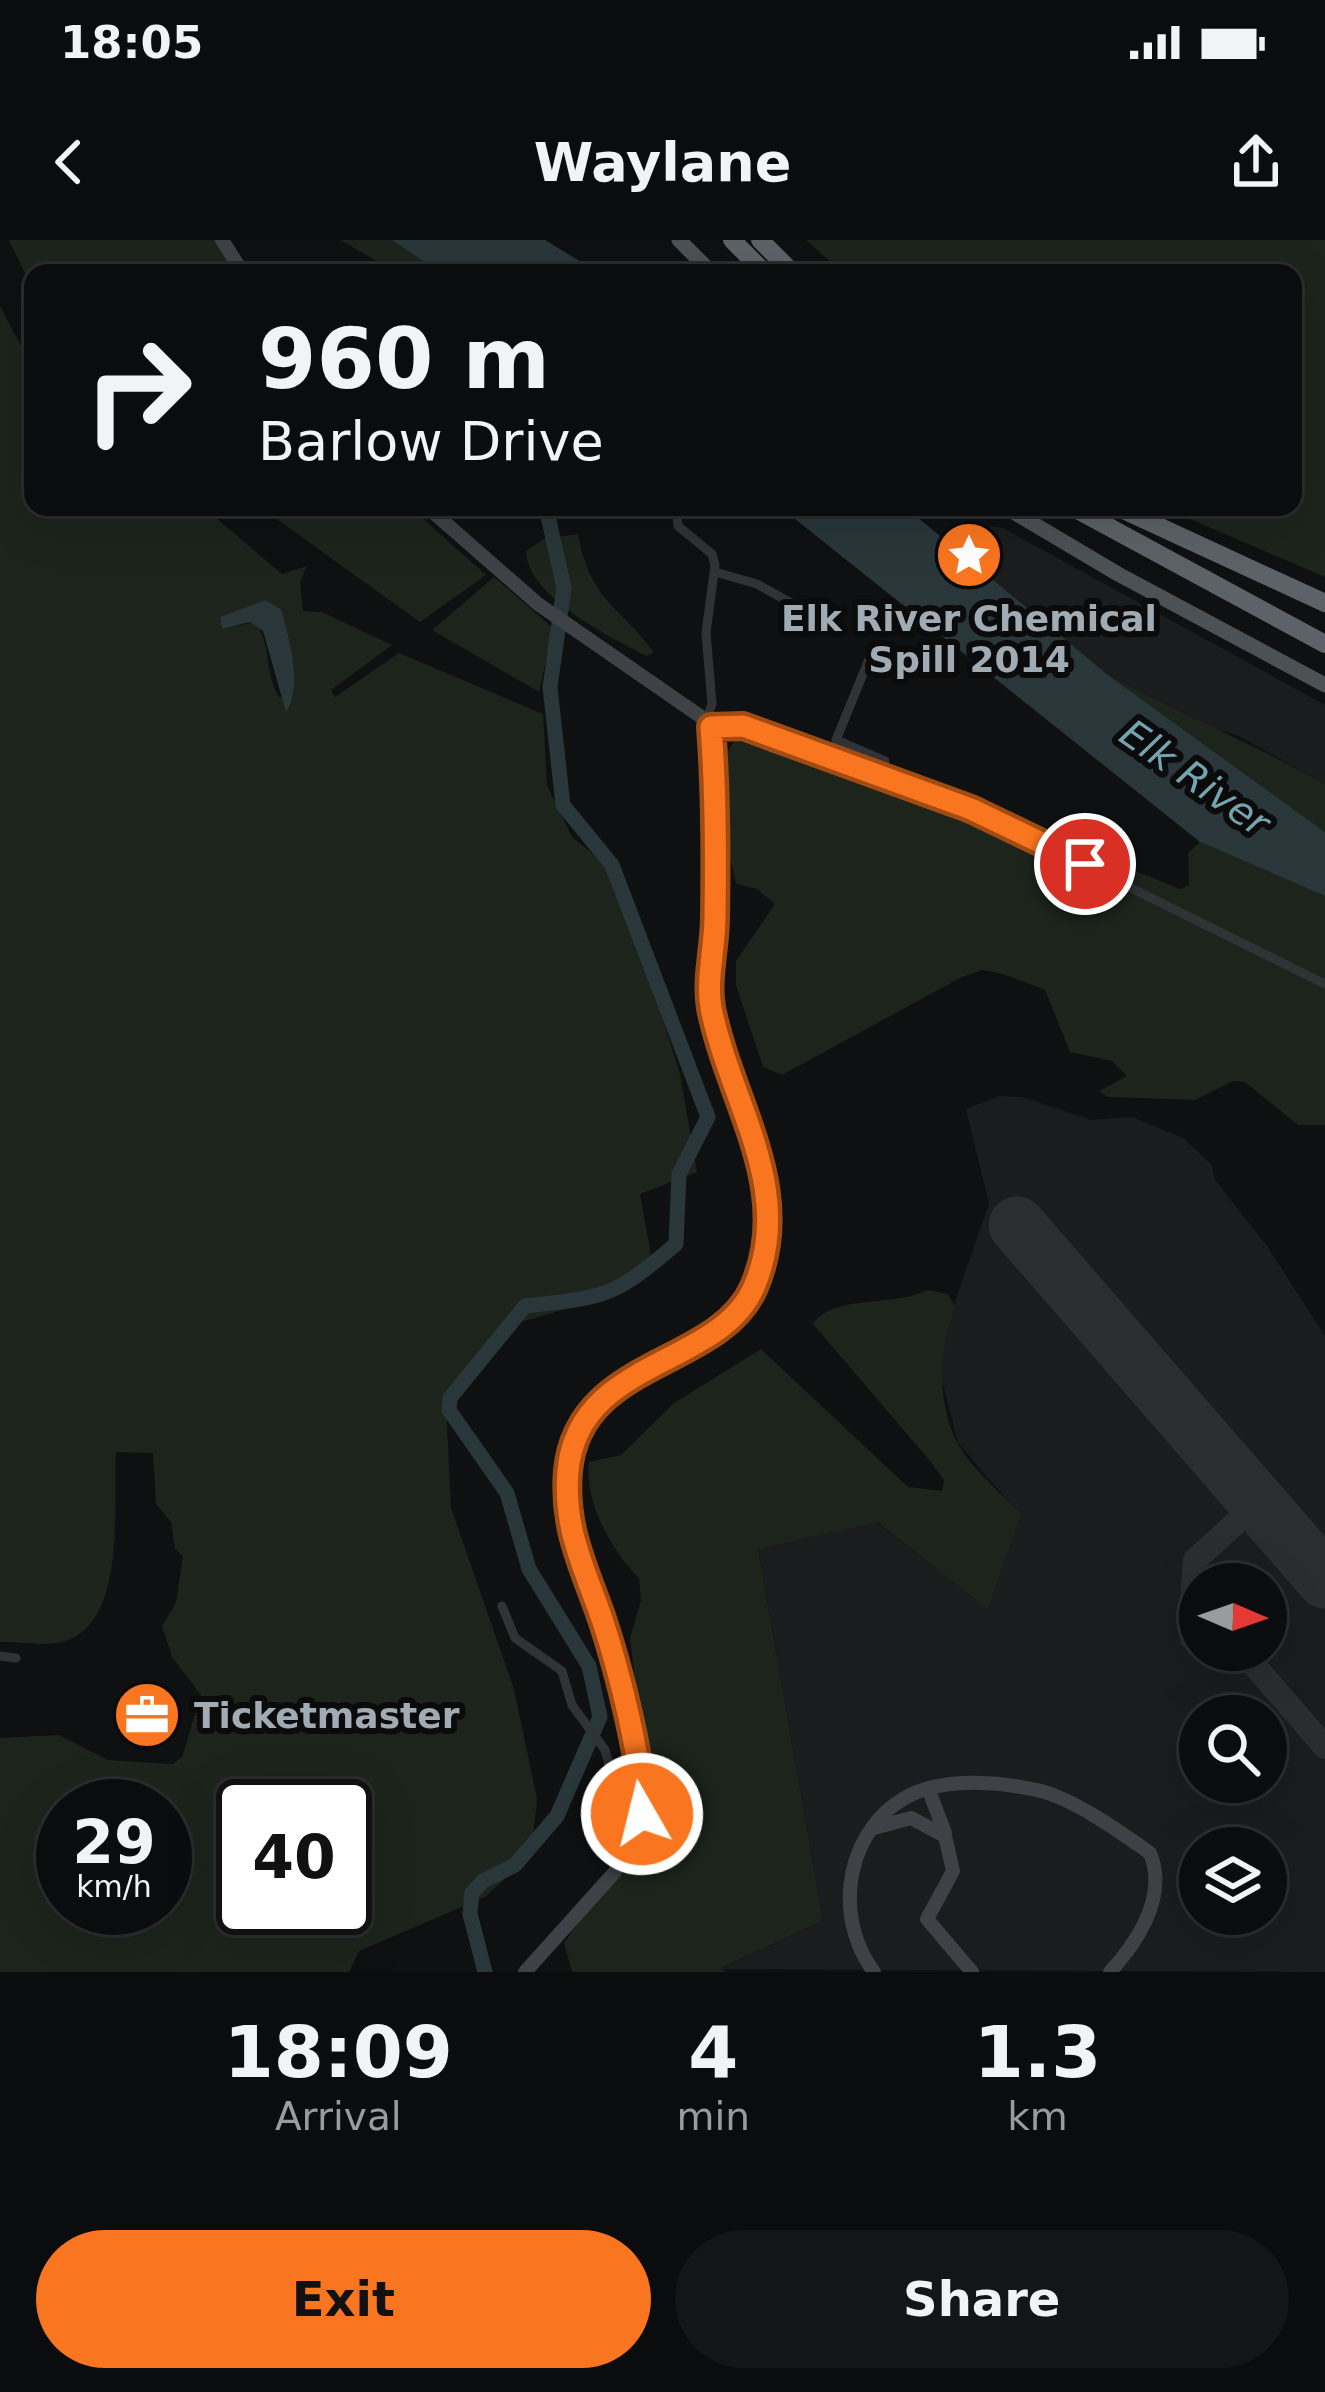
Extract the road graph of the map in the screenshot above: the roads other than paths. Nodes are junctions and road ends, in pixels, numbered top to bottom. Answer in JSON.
{"nodes":[{"id":1,"x":679,"y":240,"type":"edge"},
{"id":2,"x":732,"y":240,"type":"edge"},
{"id":3,"x":760,"y":240,"type":"edge"},
{"id":4,"x":703,"y":264,"type":"edge"},
{"id":5,"x":756,"y":264,"type":"edge"},
{"id":6,"x":784,"y":264,"type":"edge"},
{"id":7,"x":438,"y":516,"type":"edge"},
{"id":8,"x":677,"y":516,"type":"edge"},
{"id":9,"x":1020,"y":516,"type":"edge"},
{"id":10,"x":1089,"y":516,"type":"edge"},
{"id":11,"x":1136,"y":516,"type":"edge"},
{"id":12,"x":716,"y":572,"type":"junction"},
{"id":13,"x":1325,"y":603,"type":"edge"},
{"id":14,"x":829,"y":624,"type":"dead end"},
{"id":15,"x":1325,"y":644,"type":"edge"},
{"id":16,"x":874,"y":647,"type":"dead end"},
{"id":17,"x":1325,"y":685,"type":"edge"},
{"id":18,"x":709,"y":722,"type":"junction"},
{"id":19,"x":877,"y":778,"type":"junction"},
{"id":20,"x":1325,"y":984,"type":"edge"},
{"id":21,"x":502,"y":1606,"type":"dead end"},
{"id":22,"x":0,"y":1656,"type":"edge"},
{"id":23,"x":16,"y":1658,"type":"dead end"},
{"id":24,"x":963,"y":1784,"type":"junction"},
{"id":25,"x":928,"y":1788,"type":"junction"},
{"id":26,"x":941,"y":1814,"type":"junction"},
{"id":27,"x":874,"y":1828,"type":"junction"},
{"id":28,"x":639,"y":1831,"type":"junction"},
{"id":29,"x":945,"y":1836,"type":"junction"},
{"id":30,"x":525,"y":1972,"type":"edge"},
{"id":31,"x":874,"y":1972,"type":"edge"},
{"id":32,"x":972,"y":1972,"type":"edge"},
{"id":33,"x":1110,"y":1972,"type":"edge"}],
"edges":[{"from":1,"to":4,"type":"main road"},
{"from":2,"to":5,"type":"highway"},
{"from":3,"to":6,"type":"highway"},
{"from":7,"to":18,"type":"street"},
{"from":8,"to":12,"type":"street"},
{"from":9,"to":17,"type":"main road"},
{"from":10,"to":15,"type":"highway"},
{"from":11,"to":13,"type":"highway"},
{"from":12,"to":14,"type":"street"},
{"from":12,"to":18,"type":"street"},
{"from":16,"to":19,"type":"street"},
{"from":18,"to":19,"type":"street"},
{"from":18,"to":28,"type":"street"},
{"from":19,"to":20,"type":"street"},
{"from":21,"to":28,"type":"street"},
{"from":22,"to":23,"type":"street"},
{"from":24,"to":25,"type":"street"},
{"from":24,"to":26,"type":"street"},
{"from":24,"to":33,"type":"street"},
{"from":25,"to":26,"type":"street"},
{"from":25,"to":27,"type":"street"},
{"from":26,"to":29,"type":"street"},
{"from":27,"to":29,"type":"street"},
{"from":27,"to":31,"type":"street"},
{"from":28,"to":30,"type":"street"},
{"from":29,"to":32,"type":"street"}]}
